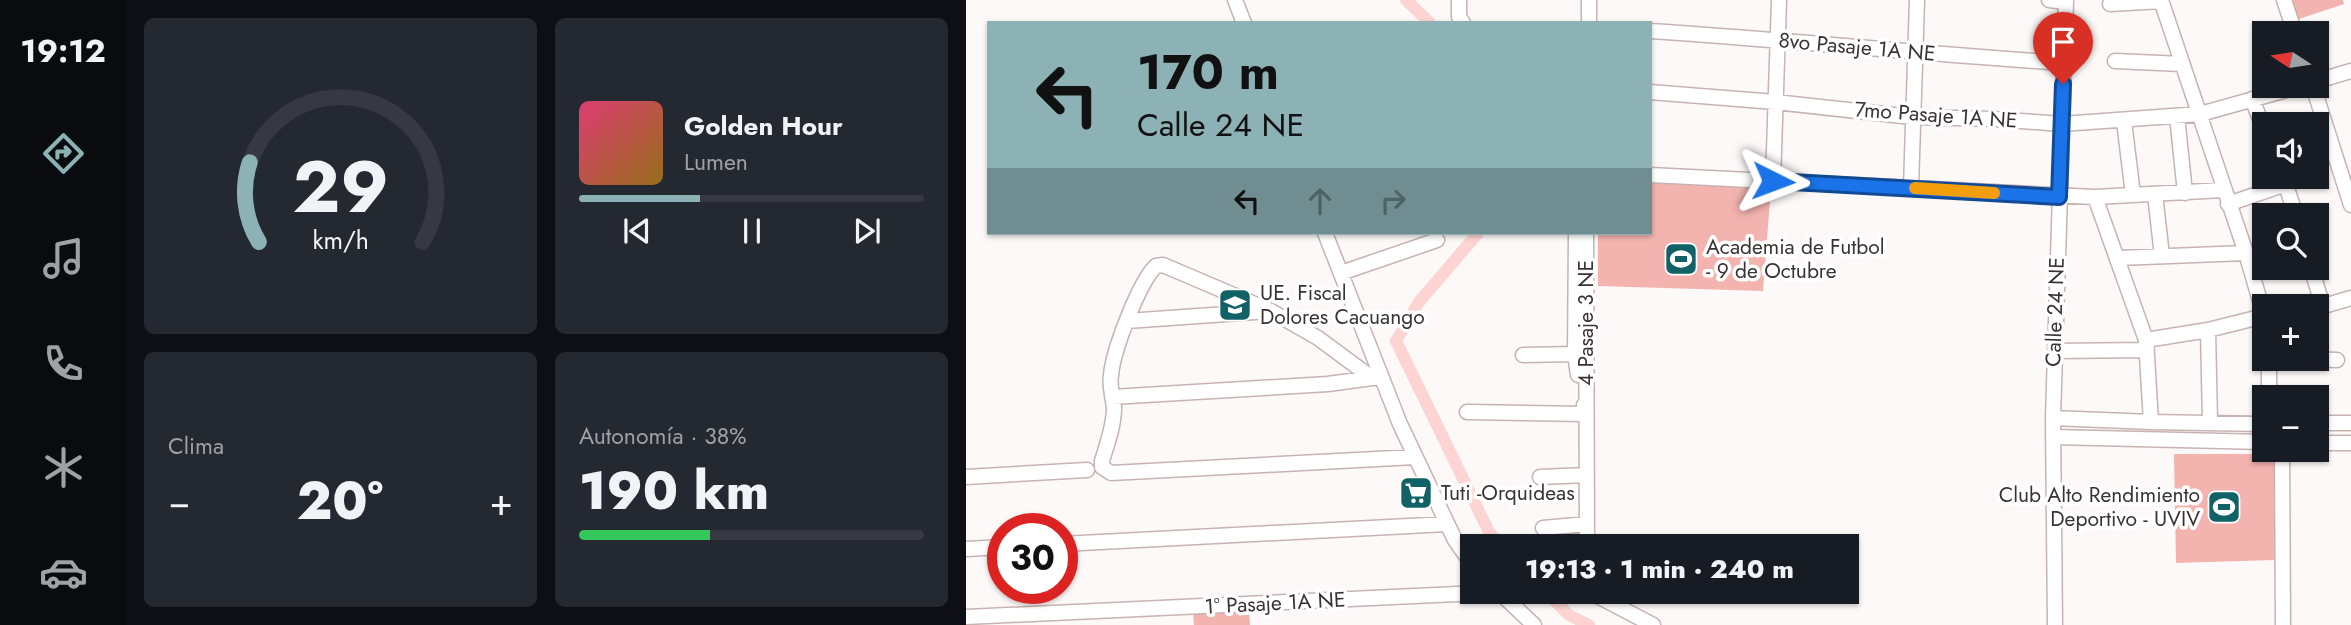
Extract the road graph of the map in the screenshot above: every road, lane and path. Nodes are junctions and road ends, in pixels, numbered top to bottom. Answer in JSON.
{"nodes":[{"id":1,"x":1235,"y":0,"type":"edge"},
{"id":2,"x":1459,"y":0,"type":"edge"},
{"id":3,"x":1580,"y":0,"type":"edge"},
{"id":4,"x":1589,"y":0,"type":"edge"},
{"id":5,"x":1779,"y":0,"type":"edge"},
{"id":6,"x":1917,"y":0,"type":"edge"},
{"id":7,"x":2049,"y":0,"type":"edge"},
{"id":8,"x":2161,"y":0,"type":"edge"},
{"id":9,"x":2284,"y":0,"type":"edge"},
{"id":10,"x":2066,"y":1,"type":"edge"},
{"id":11,"x":2110,"y":4,"type":"dead end"},
{"id":12,"x":1243,"y":21,"type":"edge"},
{"id":13,"x":1462,"y":21,"type":"edge"},
{"id":14,"x":1580,"y":21,"type":"edge"},
{"id":15,"x":1588,"y":21,"type":"edge"},
{"id":16,"x":2291,"y":21,"type":"edge"},
{"id":17,"x":1652,"y":31,"type":"edge"},
{"id":18,"x":1777,"y":40,"type":"junction"},
{"id":19,"x":1915,"y":53,"type":"junction"},
{"id":20,"x":2115,"y":61,"type":"dead end"},
{"id":21,"x":2064,"y":64,"type":"junction"},
{"id":22,"x":2182,"y":64,"type":"junction"},
{"id":23,"x":2351,"y":71,"type":"edge"},
{"id":24,"x":2329,"y":78,"type":"edge"},
{"id":25,"x":1652,"y":92,"type":"edge"},
{"id":26,"x":2256,"y":98,"type":"edge"},
{"id":27,"x":2317,"y":98,"type":"edge"},
{"id":28,"x":2252,"y":99,"type":"junction"},
{"id":29,"x":1775,"y":102,"type":"junction"},
{"id":30,"x":2257,"y":112,"type":"edge"},
{"id":31,"x":2200,"y":114,"type":"junction"},
{"id":32,"x":1912,"y":117,"type":"junction"},
{"id":33,"x":2177,"y":117,"type":"junction"},
{"id":34,"x":2124,"y":121,"type":"junction"},
{"id":35,"x":2062,"y":124,"type":"junction"},
{"id":36,"x":1652,"y":175,"type":"edge"},
{"id":37,"x":1773,"y":181,"type":"junction"},
{"id":38,"x":1911,"y":188,"type":"junction"},
{"id":39,"x":2256,"y":189,"type":"edge"},
{"id":40,"x":2185,"y":193,"type":"junction"},
{"id":41,"x":2155,"y":194,"type":"junction"},
{"id":42,"x":2133,"y":195,"type":"junction"},
{"id":43,"x":2059,"y":197,"type":"junction"},
{"id":44,"x":2095,"y":197,"type":"junction"},
{"id":45,"x":2226,"y":197,"type":"junction"},
{"id":46,"x":2351,"y":205,"type":"edge"},
{"id":47,"x":1326,"y":235,"type":"edge"},
{"id":48,"x":1576,"y":235,"type":"edge"},
{"id":49,"x":1586,"y":235,"type":"edge"},
{"id":50,"x":1437,"y":240,"type":"dead end"},
{"id":51,"x":2246,"y":253,"type":"junction"},
{"id":52,"x":2162,"y":256,"type":"junction"},
{"id":53,"x":2118,"y":258,"type":"junction"},
{"id":54,"x":1341,"y":273,"type":"junction"},
{"id":55,"x":2258,"y":294,"type":"edge"},
{"id":56,"x":2351,"y":298,"type":"edge"},
{"id":57,"x":2329,"y":304,"type":"edge"},
{"id":58,"x":1271,"y":311,"type":"junction"},
{"id":59,"x":2252,"y":319,"type":"edge"},
{"id":60,"x":1127,"y":321,"type":"junction"},
{"id":61,"x":2208,"y":330,"type":"junction"},
{"id":62,"x":2147,"y":345,"type":"junction"},
{"id":63,"x":2054,"y":351,"type":"junction"},
{"id":64,"x":1575,"y":354,"type":"junction"},
{"id":65,"x":1523,"y":355,"type":"dead end"},
{"id":66,"x":2329,"y":360,"type":"edge"},
{"id":67,"x":2337,"y":360,"type":"dead end"},
{"id":68,"x":1377,"y":378,"type":"junction"},
{"id":69,"x":1112,"y":397,"type":"junction"},
{"id":70,"x":1467,"y":412,"type":"dead end"},
{"id":71,"x":1585,"y":414,"type":"junction"},
{"id":72,"x":2053,"y":418,"type":"junction"},
{"id":73,"x":2151,"y":422,"type":"junction"},
{"id":74,"x":2210,"y":423,"type":"junction"},
{"id":75,"x":2329,"y":423,"type":"edge"},
{"id":76,"x":2351,"y":423,"type":"edge"},
{"id":77,"x":2252,"y":424,"type":"edge"},
{"id":78,"x":2053,"y":437,"type":"junction"},
{"id":79,"x":2252,"y":442,"type":"edge"},
{"id":80,"x":2329,"y":443,"type":"edge"},
{"id":81,"x":2351,"y":443,"type":"edge"},
{"id":82,"x":1415,"y":457,"type":"junction"},
{"id":83,"x":2282,"y":462,"type":"edge"},
{"id":84,"x":1087,"y":470,"type":"dead end"},
{"id":85,"x":1586,"y":475,"type":"junction"},
{"id":86,"x":966,"y":477,"type":"edge"},
{"id":87,"x":1540,"y":477,"type":"dead end"},
{"id":88,"x":1447,"y":524,"type":"junction"},
{"id":89,"x":1586,"y":524,"type":"junction"},
{"id":90,"x":1543,"y":528,"type":"dead end"},
{"id":91,"x":1586,"y":534,"type":"edge"},
{"id":92,"x":1078,"y":543,"type":"edge"},
{"id":93,"x":1460,"y":547,"type":"edge"},
{"id":94,"x":987,"y":548,"type":"edge"},
{"id":95,"x":966,"y":549,"type":"edge"},
{"id":96,"x":1460,"y":594,"type":"edge"},
{"id":97,"x":1512,"y":604,"type":"edge"},
{"id":98,"x":1613,"y":604,"type":"edge"},
{"id":99,"x":966,"y":617,"type":"edge"},
{"id":100,"x":1534,"y":625,"type":"edge"},
{"id":101,"x":1653,"y":625,"type":"edge"},
{"id":102,"x":2055,"y":625,"type":"edge"},
{"id":103,"x":2283,"y":625,"type":"edge"}],
"edges":[{"from":1,"to":12,"type":"street"},
{"from":2,"to":13,"type":"street"},
{"from":3,"to":14,"type":"street"},
{"from":4,"to":15,"type":"street"},
{"from":5,"to":18,"type":"street"},
{"from":6,"to":19,"type":"street"},
{"from":7,"to":10,"type":"street"},
{"from":8,"to":11,"type":"street"},
{"from":8,"to":22,"type":"street"},
{"from":9,"to":16,"type":"street"},
{"from":10,"to":21,"type":"street","name":"Calle 24 NE"},
{"from":17,"to":18,"type":"street","name":"8vo Pasaje 1A NE"},
{"from":18,"to":19,"type":"street","name":"8vo Pasaje 1A NE"},
{"from":18,"to":29,"type":"street"},
{"from":19,"to":21,"type":"street","name":"8vo Pasaje 1A NE"},
{"from":19,"to":32,"type":"street"},
{"from":20,"to":22,"type":"street"},
{"from":21,"to":35,"type":"street","name":"Calle 24 NE"},
{"from":22,"to":31,"type":"street"},
{"from":23,"to":24,"type":"street"},
{"from":25,"to":29,"type":"street","name":"7mo Pasaje 1A NE"},
{"from":26,"to":28,"type":"street","name":"7mo Pasaje 1A NE"},
{"from":27,"to":46,"type":"street"},
{"from":28,"to":30,"type":"street"},
{"from":28,"to":31,"type":"street","name":"7mo Pasaje 1A NE"},
{"from":29,"to":32,"type":"street","name":"7mo Pasaje 1A NE"},
{"from":29,"to":37,"type":"street"},
{"from":31,"to":33,"type":"street","name":"7mo Pasaje 1A NE"},
{"from":31,"to":45,"type":"street"},
{"from":32,"to":35,"type":"street","name":"7mo Pasaje 1A NE"},
{"from":32,"to":38,"type":"street"},
{"from":33,"to":34,"type":"street","name":"7mo Pasaje 1A NE"},
{"from":33,"to":40,"type":"street"},
{"from":34,"to":35,"type":"street","name":"7mo Pasaje 1A NE"},
{"from":34,"to":42,"type":"street"},
{"from":35,"to":43,"type":"street","name":"Calle 24 NE"},
{"from":36,"to":37,"type":"street"},
{"from":37,"to":38,"type":"street"},
{"from":38,"to":43,"type":"street"},
{"from":39,"to":45,"type":"street"},
{"from":40,"to":41,"type":"street"},
{"from":40,"to":45,"type":"street"},
{"from":41,"to":42,"type":"street"},
{"from":41,"to":52,"type":"street"},
{"from":42,"to":44,"type":"street"},
{"from":43,"to":44,"type":"street"},
{"from":43,"to":63,"type":"street","name":"Calle 24 NE"},
{"from":44,"to":53,"type":"street"},
{"from":45,"to":51,"type":"street"},
{"from":47,"to":54,"type":"street"},
{"from":48,"to":64,"type":"street","name":"4 Pasaje 3 NE"},
{"from":49,"to":71,"type":"street","name":"4 Pasaje 3 NE"},
{"from":50,"to":54,"type":"street"},
{"from":51,"to":52,"type":"street"},
{"from":51,"to":55,"type":"street"},
{"from":52,"to":53,"type":"street"},
{"from":53,"to":62,"type":"street"},
{"from":54,"to":68,"type":"street"},
{"from":56,"to":57,"type":"street"},
{"from":58,"to":60,"type":"street"},
{"from":58,"to":60,"type":"street"},
{"from":58,"to":68,"type":"street"},
{"from":59,"to":61,"type":"street"},
{"from":60,"to":69,"type":"street"},
{"from":61,"to":62,"type":"street"},
{"from":61,"to":74,"type":"street"},
{"from":62,"to":63,"type":"street"},
{"from":62,"to":73,"type":"street"},
{"from":63,"to":72,"type":"street","name":"Calle 24 NE"},
{"from":64,"to":65,"type":"street"},
{"from":64,"to":71,"type":"street","name":"4 Pasaje 3 NE"},
{"from":66,"to":67,"type":"street"},
{"from":68,"to":69,"type":"street"},
{"from":68,"to":82,"type":"street"},
{"from":69,"to":82,"type":"street"},
{"from":70,"to":71,"type":"street"},
{"from":71,"to":85,"type":"street","name":"4 Pasaje 3 NE"},
{"from":72,"to":73,"type":"street"},
{"from":72,"to":78,"type":"street","name":"Calle 24 NE"},
{"from":73,"to":74,"type":"street"},
{"from":74,"to":77,"type":"street"},
{"from":75,"to":76,"type":"street"},
{"from":78,"to":79,"type":"street"},
{"from":78,"to":102,"type":"street","name":"Calle 24 NE"},
{"from":80,"to":81,"type":"street"},
{"from":82,"to":88,"type":"street"},
{"from":83,"to":103,"type":"street"},
{"from":84,"to":86,"type":"street"},
{"from":85,"to":87,"type":"street"},
{"from":85,"to":89,"type":"street","name":"4 Pasaje 3 NE"},
{"from":88,"to":92,"type":"street"},
{"from":88,"to":93,"type":"street"},
{"from":89,"to":90,"type":"street"},
{"from":89,"to":91,"type":"street","name":"4 Pasaje 3 NE"},
{"from":94,"to":95,"type":"street"},
{"from":96,"to":99,"type":"street","name":"1° Pasaje 1A NE"},
{"from":97,"to":100,"type":"street"},
{"from":98,"to":101,"type":"street"}]}
